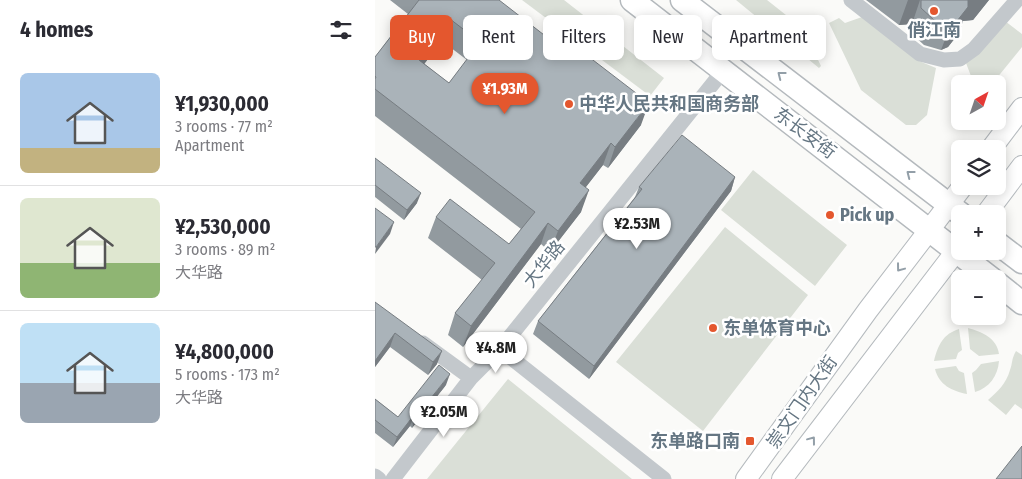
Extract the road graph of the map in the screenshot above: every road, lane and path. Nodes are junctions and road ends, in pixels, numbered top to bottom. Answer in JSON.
{"nodes":[{"id":1,"x":632,"y":0,"type":"edge"},
{"id":2,"x":682,"y":0,"type":"edge"},
{"id":3,"x":851,"y":0,"type":"edge"},
{"id":4,"x":1017,"y":0,"type":"edge"},
{"id":5,"x":723,"y":71,"type":"junction"},
{"id":6,"x":1022,"y":108,"type":"edge"},
{"id":7,"x":998,"y":140,"type":"edge"},
{"id":8,"x":1022,"y":166,"type":"edge"},
{"id":9,"x":993,"y":205,"type":"edge"},
{"id":10,"x":951,"y":206,"type":"edge"},
{"id":11,"x":951,"y":212,"type":"edge"},
{"id":12,"x":929,"y":229,"type":"junction"},
{"id":13,"x":951,"y":243,"type":"edge"},
{"id":14,"x":1006,"y":249,"type":"edge"},
{"id":15,"x":951,"y":257,"type":"edge"},
{"id":16,"x":971,"y":260,"type":"edge"},
{"id":17,"x":1022,"y":262,"type":"edge"},
{"id":18,"x":982,"y":270,"type":"edge"},
{"id":19,"x":1006,"y":290,"type":"edge"},
{"id":20,"x":1022,"y":303,"type":"edge"},
{"id":21,"x":415,"y":337,"type":"edge"},
{"id":22,"x":500,"y":349,"type":"junction"},
{"id":23,"x":471,"y":378,"type":"junction"},
{"id":24,"x":375,"y":476,"type":"edge"},
{"id":25,"x":379,"y":479,"type":"edge"},
{"id":26,"x":393,"y":479,"type":"edge"},
{"id":27,"x":664,"y":479,"type":"edge"},
{"id":28,"x":746,"y":479,"type":"edge"},
{"id":29,"x":782,"y":479,"type":"edge"}],
"edges":[{"from":1,"to":5,"type":"highway","name":"东长安街"},
{"from":10,"to":2,"type":"highway","name":"东长安街","one_way":true},
{"from":3,"to":4,"type":"street"},
{"from":5,"to":12,"type":"highway","name":"东长安街"},
{"from":5,"to":22,"type":"street","name":"大华路"},
{"from":6,"to":7,"type":"main road"},
{"from":8,"to":9,"type":"main road"},
{"from":11,"to":12,"type":"main road","name":"崇文门内大街"},
{"from":12,"to":13,"type":"highway","name":"东长安街"},
{"from":12,"to":28,"type":"main road","name":"崇文门内大街","one_way":true},
{"from":14,"to":17,"type":"highway"},
{"from":29,"to":15,"type":"main road","name":"崇文门内大街","one_way":true},
{"from":16,"to":18,"type":"highway","name":"东长安街"},
{"from":19,"to":20,"type":"highway"},
{"from":21,"to":23,"type":"street"},
{"from":22,"to":23,"type":"street","name":"大华路"},
{"from":22,"to":27,"type":"street"},
{"from":23,"to":26,"type":"street","name":"大华路"},
{"from":24,"to":25,"type":"street"}]}
